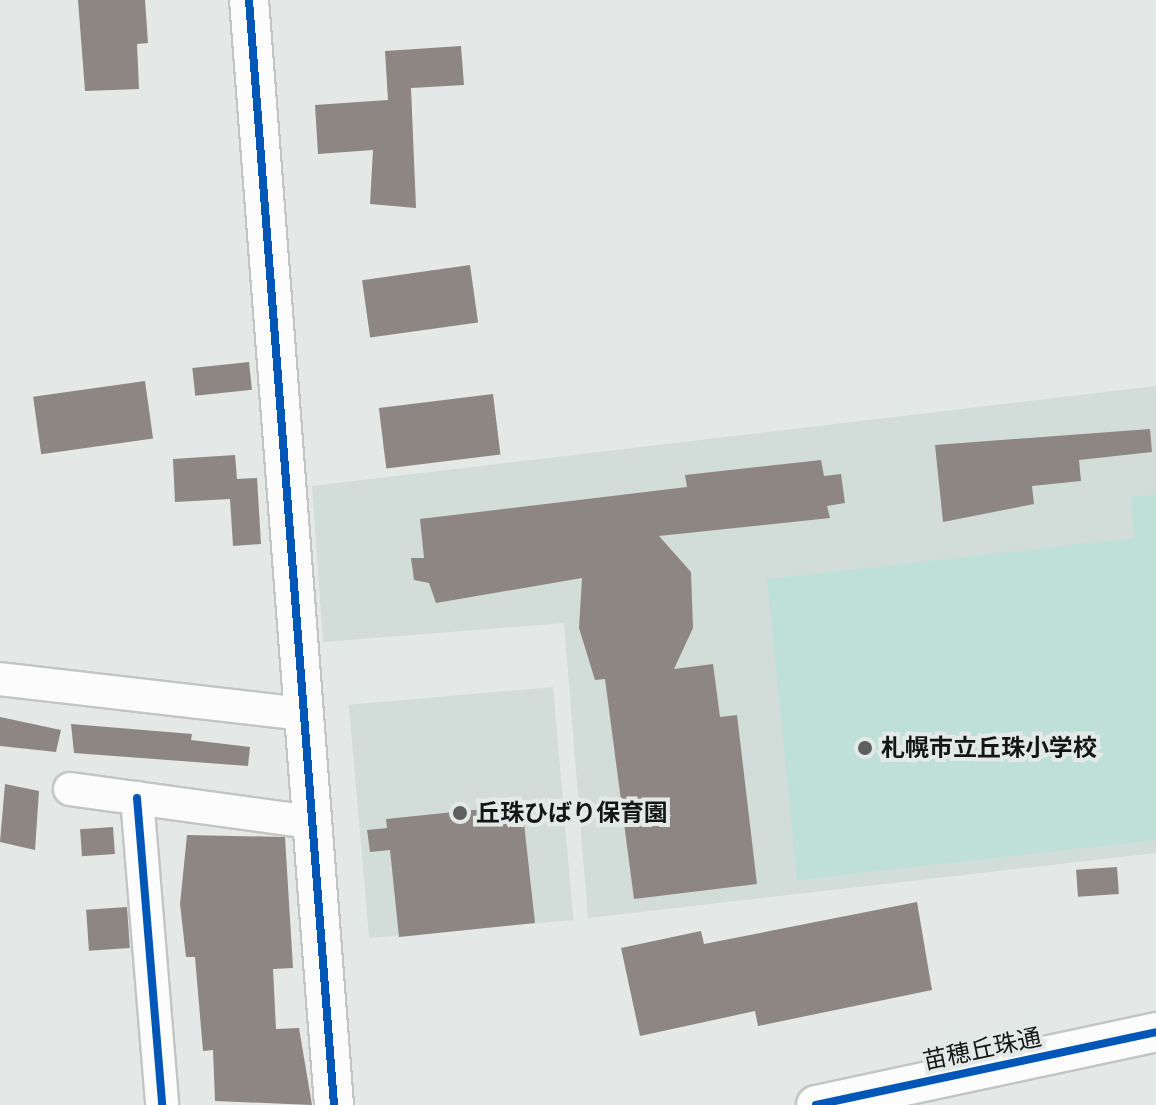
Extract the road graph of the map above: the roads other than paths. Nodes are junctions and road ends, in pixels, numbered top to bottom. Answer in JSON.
{"nodes":[{"id":1,"x":249,"y":0,"type":"edge"},
{"id":2,"x":0,"y":679,"type":"edge"},
{"id":3,"x":303,"y":714,"type":"junction"},
{"id":4,"x":70,"y":789,"type":"dead end"},
{"id":5,"x":137,"y":798,"type":"junction"},
{"id":6,"x":312,"y":822,"type":"junction"},
{"id":7,"x":1156,"y":1032,"type":"edge"},
{"id":8,"x":162,"y":1105,"type":"edge"},
{"id":9,"x":334,"y":1105,"type":"edge"},
{"id":10,"x":816,"y":1105,"type":"edge"}],
"edges":[{"from":1,"to":3,"type":"street"},
{"from":2,"to":3,"type":"street"},
{"from":3,"to":6,"type":"street"},
{"from":4,"to":5,"type":"street"},
{"from":5,"to":6,"type":"street"},
{"from":5,"to":8,"type":"street"},
{"from":6,"to":9,"type":"street"},
{"from":7,"to":10,"type":"street","name":"苗穂丘珠通"}]}
